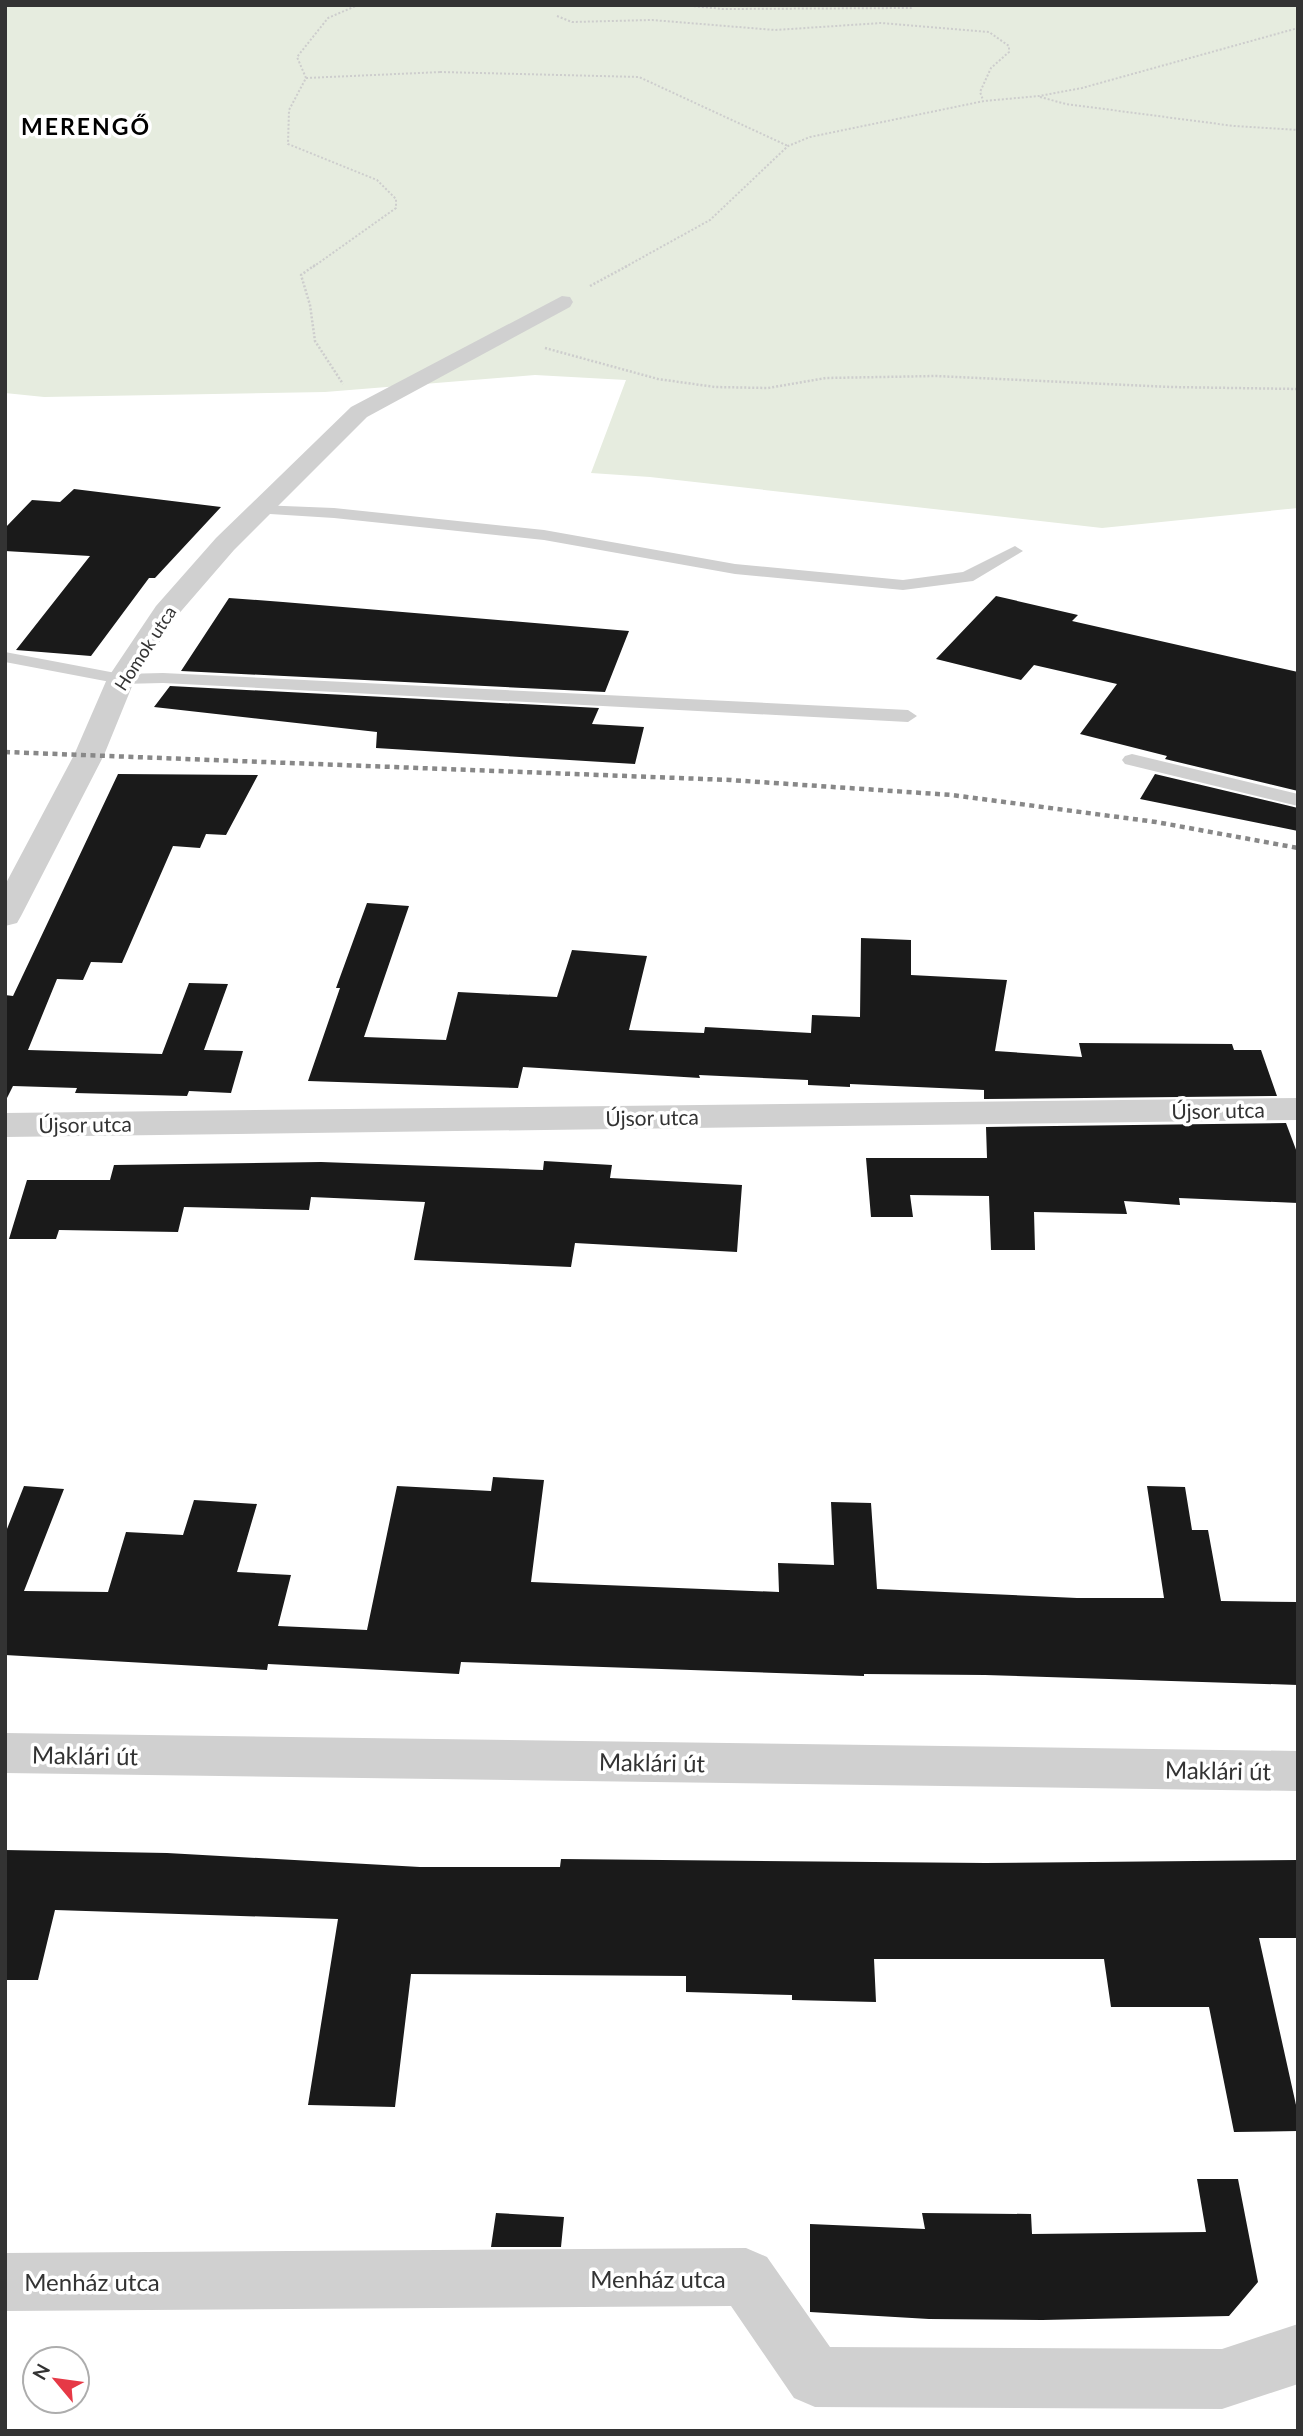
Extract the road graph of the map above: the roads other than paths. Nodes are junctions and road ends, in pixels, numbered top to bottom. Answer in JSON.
{"nodes":[{"id":1,"x":562,"y":302,"type":"road end"},
{"id":2,"x":258,"y":510,"type":"junction"},
{"id":3,"x":1015,"y":551,"type":"dead end"},
{"id":4,"x":5,"y":657,"type":"edge"},
{"id":5,"x":121,"y":679,"type":"junction"},
{"id":6,"x":908,"y":716,"type":"dead end"},
{"id":7,"x":1132,"y":761,"type":"dead end"},
{"id":8,"x":1298,"y":800,"type":"edge"},
{"id":9,"x":5,"y":916,"type":"edge"},
{"id":10,"x":1298,"y":1109,"type":"edge"},
{"id":11,"x":5,"y":1125,"type":"edge"},
{"id":12,"x":5,"y":1754,"type":"edge"},
{"id":13,"x":1298,"y":1771,"type":"edge"},
{"id":14,"x":5,"y":2282,"type":"edge"},
{"id":15,"x":1298,"y":2354,"type":"edge"}],
"edges":[{"from":1,"to":2,"type":"street","name":"Homok utca"},
{"from":2,"to":3,"type":"lane"},
{"from":2,"to":5,"type":"street","name":"Homok utca"},
{"from":4,"to":5,"type":"lane"},
{"from":5,"to":6,"type":"lane"},
{"from":5,"to":9,"type":"street","name":"Homok utca"},
{"from":7,"to":8,"type":"lane"},
{"from":10,"to":11,"type":"street","name":"Újsor utca"},
{"from":12,"to":13,"type":"street","name":"Maklári út"},
{"from":14,"to":15,"type":"street","name":"Menház utca"}]}
